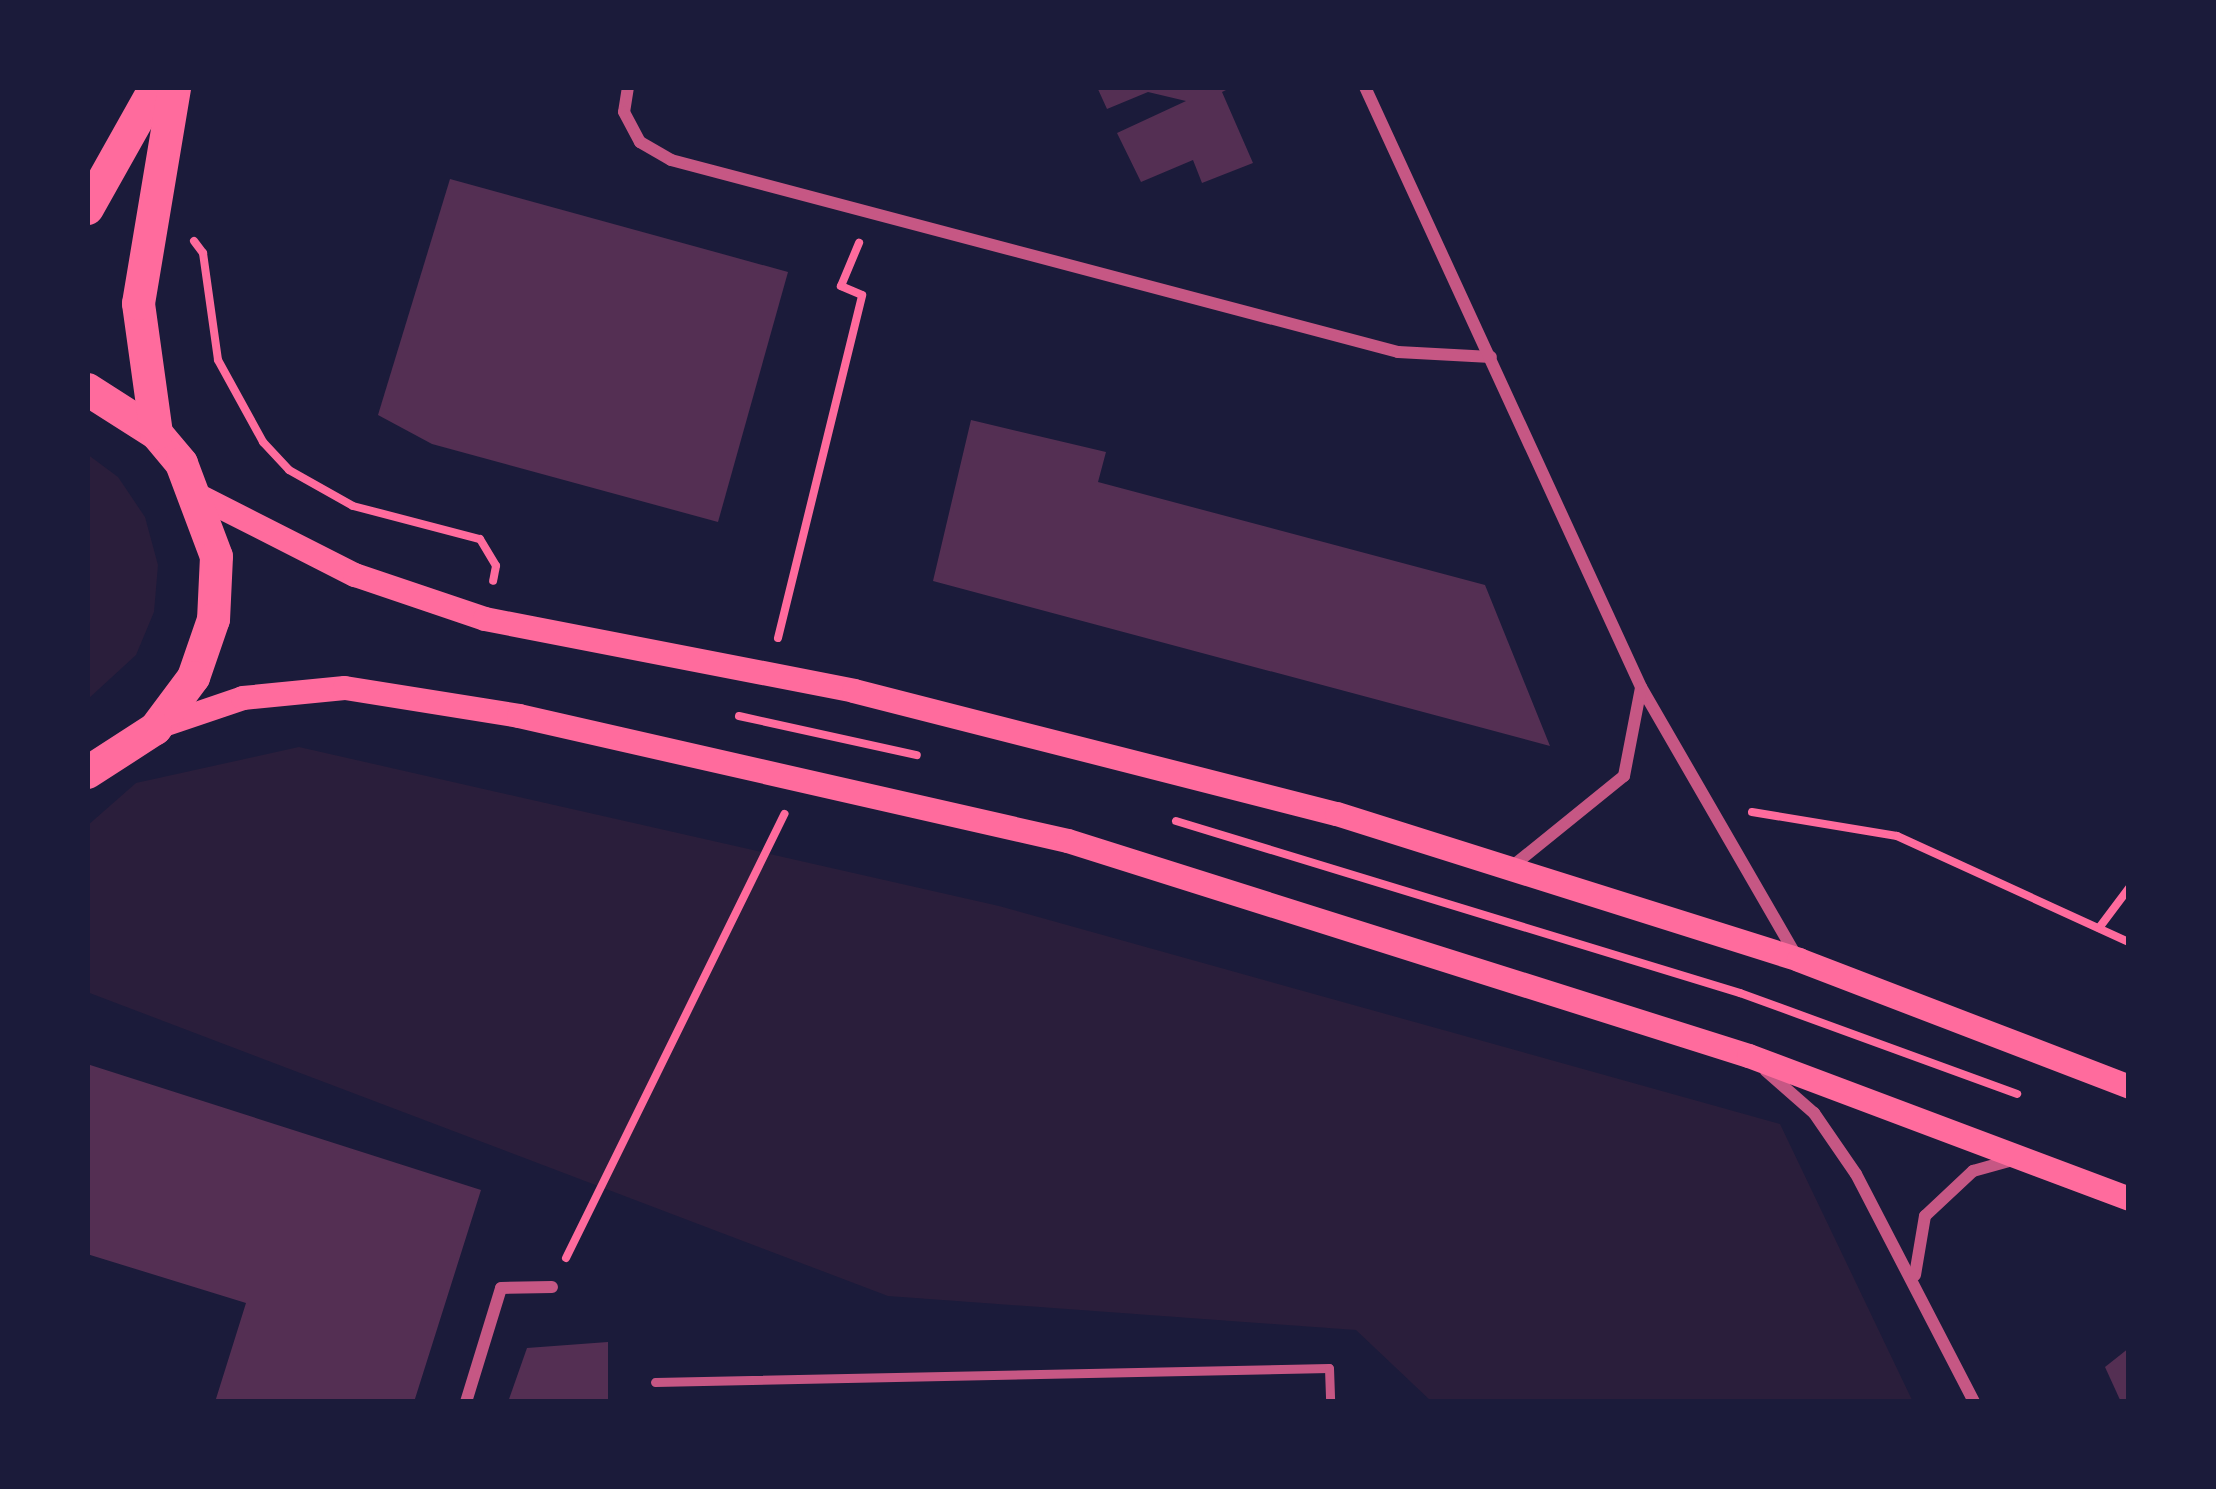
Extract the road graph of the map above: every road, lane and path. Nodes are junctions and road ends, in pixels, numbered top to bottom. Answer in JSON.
{"nodes":[{"id":1,"x":155,"y":87,"type":"edge"},
{"id":2,"x":173,"y":87,"type":"edge"},
{"id":3,"x":628,"y":87,"type":"edge"},
{"id":4,"x":1365,"y":87,"type":"edge"},
{"id":5,"x":87,"y":208,"type":"edge"},
{"id":6,"x":149,"y":212,"type":"junction"},
{"id":7,"x":870,"y":214,"type":"junction"},
{"id":8,"x":1491,"y":357,"type":"junction"},
{"id":9,"x":87,"y":389,"type":"edge"},
{"id":10,"x":156,"y":433,"type":"junction"},
{"id":11,"x":199,"y":496,"type":"junction"},
{"id":12,"x":485,"y":619,"type":"junction"},
{"id":13,"x":769,"y":674,"type":"junction"},
{"id":14,"x":1641,"y":687,"type":"junction"},
{"id":15,"x":155,"y":728,"type":"junction"},
{"id":16,"x":87,"y":772,"type":"edge"},
{"id":17,"x":800,"y":780,"type":"junction"},
{"id":18,"x":1715,"y":805,"type":"junction"},
{"id":19,"x":1509,"y":869,"type":"junction"},
{"id":20,"x":2129,"y":888,"type":"edge"},
{"id":21,"x":2099,"y":928,"type":"junction"},
{"id":22,"x":2129,"y":942,"type":"edge"},
{"id":23,"x":1799,"y":961,"type":"junction"},
{"id":24,"x":1749,"y":1056,"type":"junction"},
{"id":25,"x":2129,"y":1087,"type":"edge"},
{"id":26,"x":2020,"y":1158,"type":"junction"},
{"id":27,"x":2129,"y":1199,"type":"edge"},
{"id":28,"x":1915,"y":1276,"type":"junction"},
{"id":29,"x":552,"y":1287,"type":"joint"},
{"id":30,"x":655,"y":1382,"type":"dead end"},
{"id":31,"x":466,"y":1402,"type":"edge"},
{"id":32,"x":1330,"y":1402,"type":"edge"},
{"id":33,"x":1974,"y":1402,"type":"edge"}],
"edges":[{"from":1,"to":5,"type":"highway"},
{"from":2,"to":6,"type":"highway"},
{"from":3,"to":7,"type":"street"},
{"from":4,"to":8,"type":"street"},
{"from":6,"to":10,"type":"highway"},
{"from":6,"to":12,"type":"path"},
{"from":7,"to":8,"type":"street"},
{"from":7,"to":13,"type":"path"},
{"from":8,"to":14,"type":"street"},
{"from":9,"to":10,"type":"highway"},
{"from":10,"to":11,"type":"highway"},
{"from":11,"to":12,"type":"main road"},
{"from":11,"to":15,"type":"highway"},
{"from":12,"to":13,"type":"main road"},
{"from":13,"to":19,"type":"main road"},
{"from":14,"to":18,"type":"street"},
{"from":14,"to":19,"type":"street"},
{"from":15,"to":16,"type":"highway"},
{"from":15,"to":17,"type":"main road"},
{"from":17,"to":24,"type":"main road"},
{"from":17,"to":29,"type":"path"},
{"from":18,"to":21,"type":"path"},
{"from":18,"to":23,"type":"street"},
{"from":19,"to":23,"type":"main road"},
{"from":20,"to":21,"type":"path"},
{"from":21,"to":22,"type":"path"},
{"from":23,"to":25,"type":"main road"},
{"from":24,"to":26,"type":"main road"},
{"from":24,"to":28,"type":"street"},
{"from":26,"to":27,"type":"main road"},
{"from":26,"to":28,"type":"street"},
{"from":28,"to":33,"type":"street"},
{"from":29,"to":31,"type":"street"},
{"from":30,"to":32,"type":"lane"}]}
